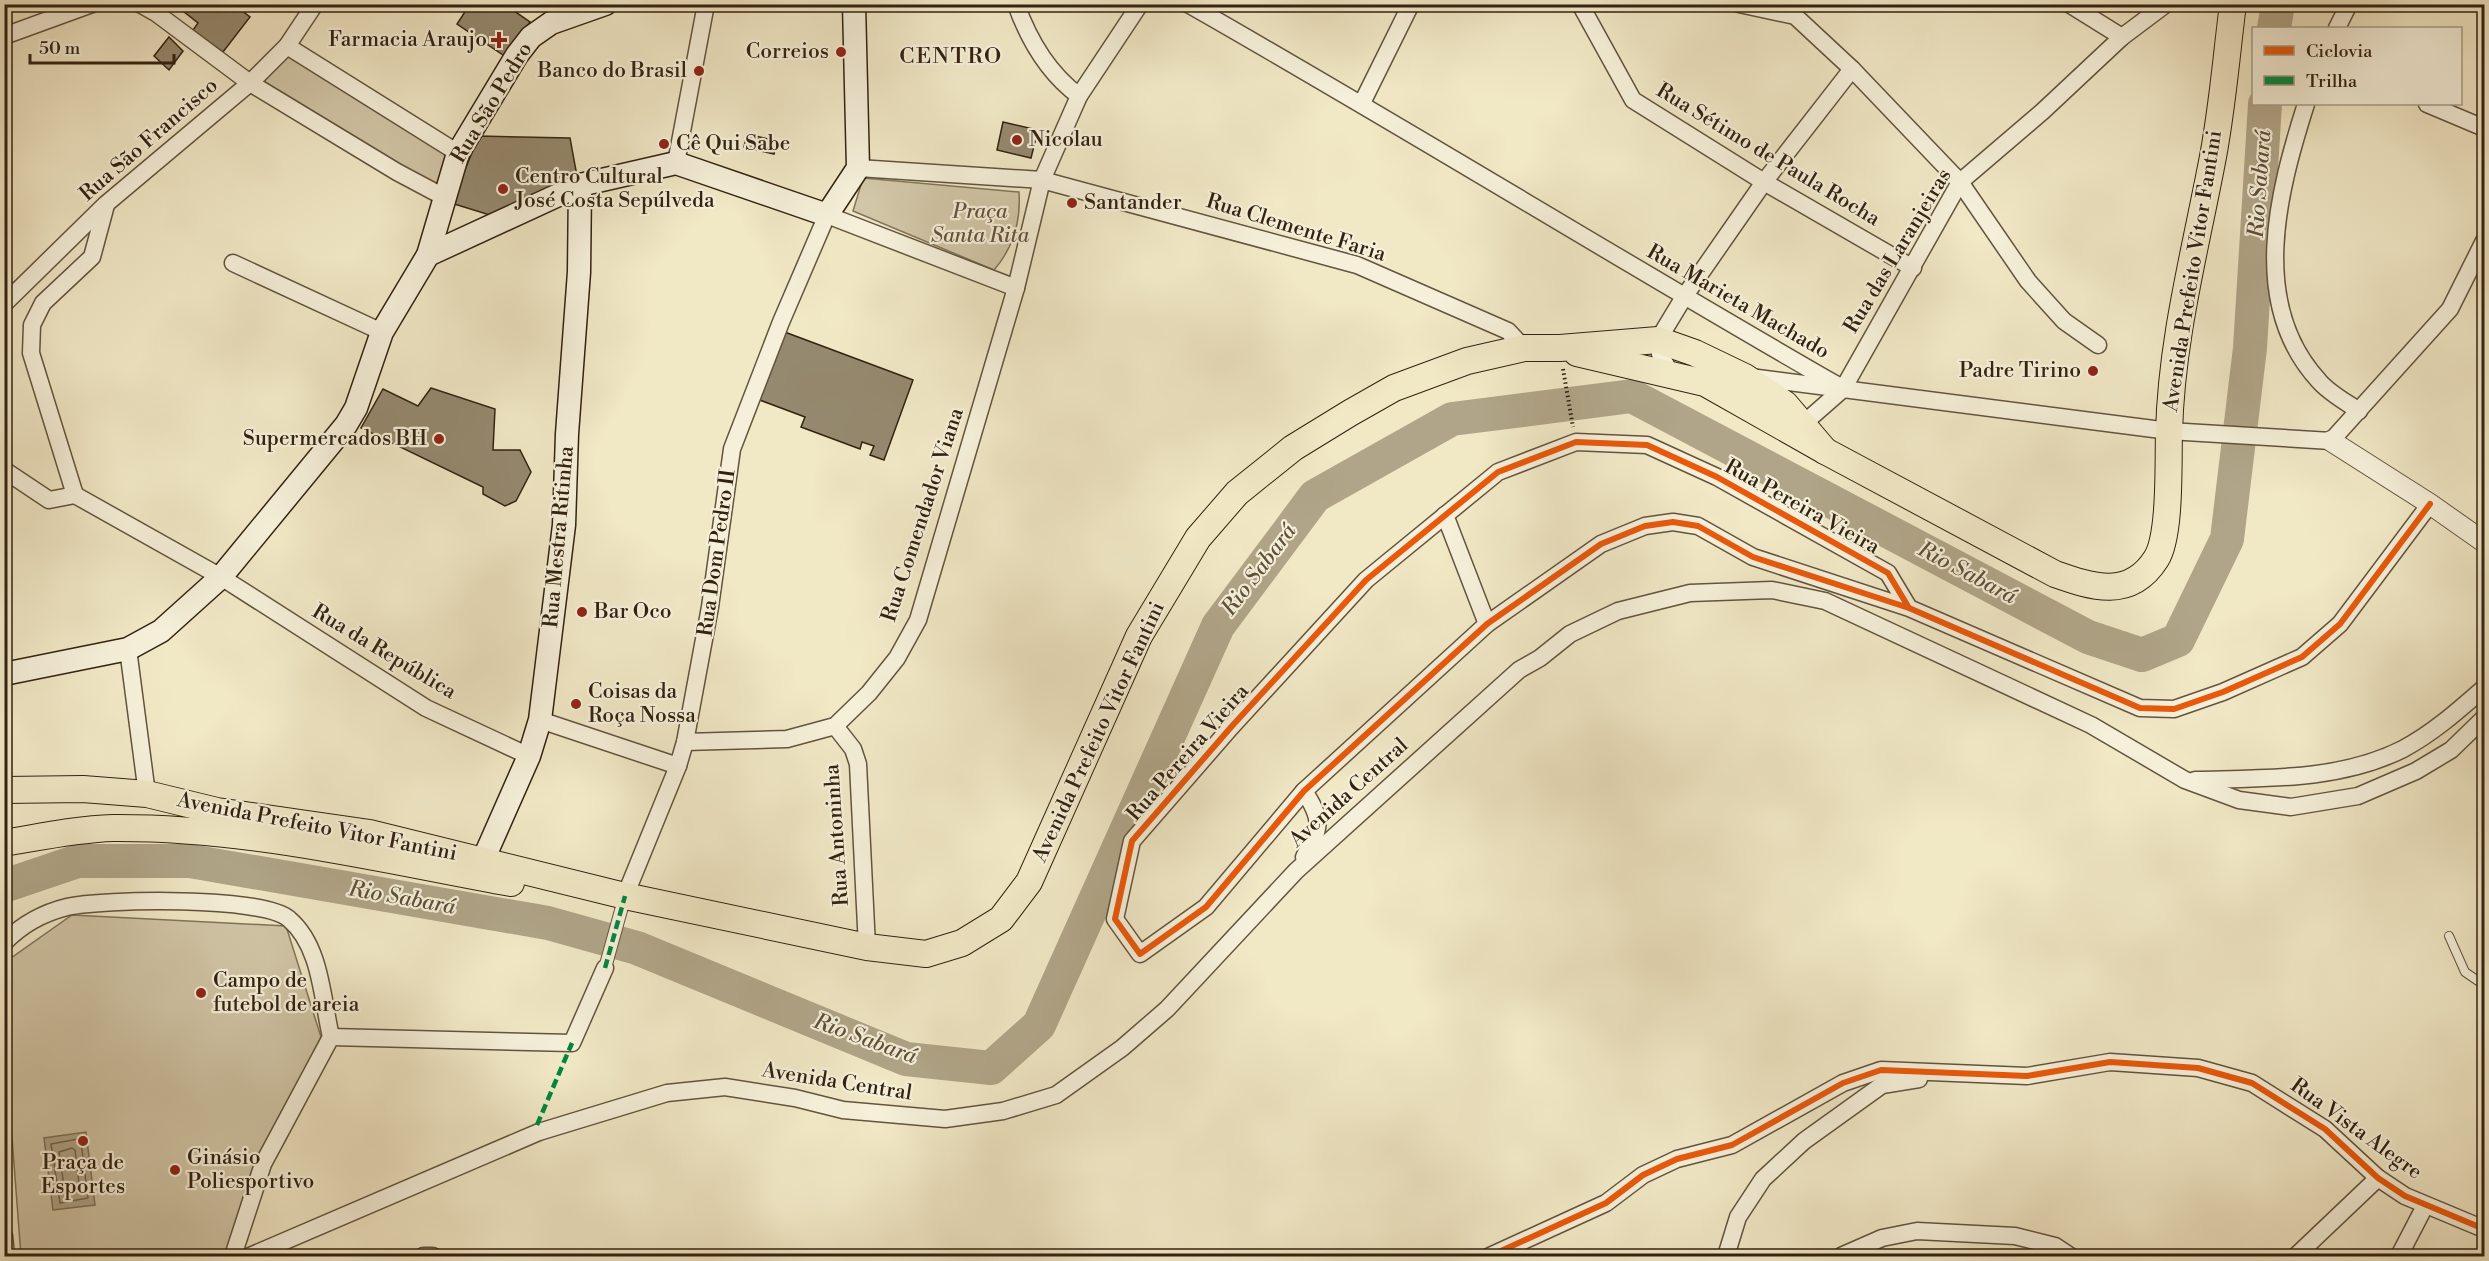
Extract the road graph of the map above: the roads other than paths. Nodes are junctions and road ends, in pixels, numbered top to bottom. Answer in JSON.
{"nodes":[{"id":1,"x":92,"y":4,"type":"edge"},
{"id":2,"x":140,"y":4,"type":"edge"},
{"id":3,"x":315,"y":4,"type":"edge"},
{"id":4,"x":564,"y":4,"type":"edge"},
{"id":5,"x":605,"y":4,"type":"edge"},
{"id":6,"x":706,"y":4,"type":"edge"},
{"id":7,"x":854,"y":4,"type":"edge"},
{"id":8,"x":1016,"y":4,"type":"edge"},
{"id":9,"x":1140,"y":4,"type":"edge"},
{"id":10,"x":1188,"y":4,"type":"edge"},
{"id":11,"x":1411,"y":4,"type":"edge"},
{"id":12,"x":1580,"y":4,"type":"edge"},
{"id":13,"x":1739,"y":4,"type":"edge"},
{"id":14,"x":2069,"y":4,"type":"edge"},
{"id":15,"x":2166,"y":4,"type":"edge"},
{"id":16,"x":2233,"y":4,"type":"edge"},
{"id":17,"x":2349,"y":4,"type":"edge"},
{"id":18,"x":551,"y":23,"type":"junction"},
{"id":19,"x":2338,"y":27,"type":"edge"},
{"id":20,"x":4,"y":36,"type":"edge"},
{"id":21,"x":2122,"y":37,"type":"junction"},
{"id":22,"x":287,"y":46,"type":"junction"},
{"id":23,"x":1852,"y":69,"type":"junction"},
{"id":24,"x":250,"y":83,"type":"junction"},
{"id":25,"x":1079,"y":96,"type":"junction"},
{"id":26,"x":1362,"y":103,"type":"junction"},
{"id":27,"x":2306,"y":105,"type":"edge"},
{"id":28,"x":2429,"y":105,"type":"edge"},
{"id":29,"x":2484,"y":128,"type":"edge"},
{"id":30,"x":458,"y":153,"type":"junction"},
{"id":31,"x":676,"y":163,"type":"junction"},
{"id":32,"x":858,"y":168,"type":"junction"},
{"id":33,"x":1042,"y":180,"type":"junction"},
{"id":34,"x":1764,"y":182,"type":"junction"},
{"id":35,"x":1960,"y":182,"type":"junction"},
{"id":36,"x":580,"y":185,"type":"junction"},
{"id":37,"x":444,"y":196,"type":"junction"},
{"id":38,"x":106,"y":204,"type":"junction"},
{"id":39,"x":827,"y":215,"type":"junction"},
{"id":40,"x":2484,"y":241,"type":"edge"},
{"id":41,"x":428,"y":255,"type":"junction"},
{"id":42,"x":2481,"y":259,"type":"edge"},
{"id":43,"x":233,"y":263,"type":"dead end"},
{"id":44,"x":1912,"y":268,"type":"junction"},
{"id":45,"x":1016,"y":288,"type":"junction"},
{"id":46,"x":1684,"y":297,"type":"junction"},
{"id":47,"x":4,"y":304,"type":"edge"},
{"id":48,"x":382,"y":332,"type":"junction"},
{"id":49,"x":1658,"y":340,"type":"junction"},
{"id":50,"x":2098,"y":345,"type":"dead end"},
{"id":51,"x":1524,"y":348,"type":"junction"},
{"id":52,"x":1561,"y":358,"type":"junction"},
{"id":53,"x":1671,"y":375,"type":"junction"},
{"id":54,"x":1745,"y":377,"type":"junction"},
{"id":55,"x":1843,"y":389,"type":"junction"},
{"id":56,"x":2359,"y":411,"type":"junction"},
{"id":57,"x":1794,"y":425,"type":"junction"},
{"id":58,"x":2179,"y":432,"type":"junction"},
{"id":59,"x":2331,"y":441,"type":"junction"},
{"id":60,"x":4,"y":470,"type":"edge"},
{"id":61,"x":75,"y":495,"type":"junction"},
{"id":62,"x":2430,"y":504,"type":"junction"},
{"id":63,"x":1446,"y":515,"type":"junction"},
{"id":64,"x":2484,"y":542,"type":"edge"},
{"id":65,"x":221,"y":577,"type":"junction"},
{"id":66,"x":1909,"y":608,"type":"junction"},
{"id":67,"x":1487,"y":624,"type":"junction"},
{"id":68,"x":128,"y":649,"type":"junction"},
{"id":69,"x":4,"y":674,"type":"edge"},
{"id":70,"x":2484,"y":688,"type":"edge"},
{"id":71,"x":2484,"y":718,"type":"edge"},
{"id":72,"x":540,"y":720,"type":"junction"},
{"id":73,"x":835,"y":726,"type":"junction"},
{"id":74,"x":685,"y":742,"type":"junction"},
{"id":75,"x":529,"y":756,"type":"junction"},
{"id":76,"x":678,"y":766,"type":"junction"},
{"id":77,"x":2185,"y":780,"type":"junction"},
{"id":78,"x":4,"y":790,"type":"edge"},
{"id":79,"x":1304,"y":791,"type":"junction"},
{"id":80,"x":147,"y":794,"type":"junction"},
{"id":81,"x":4,"y":843,"type":"edge"},
{"id":82,"x":479,"y":868,"type":"junction"},
{"id":83,"x":1296,"y":871,"type":"junction"},
{"id":84,"x":625,"y":896,"type":"junction"},
{"id":85,"x":2449,"y":936,"type":"dead end"},
{"id":86,"x":4,"y":943,"type":"edge"},
{"id":87,"x":867,"y":947,"type":"junction"},
{"id":88,"x":605,"y":969,"type":"joint"},
{"id":89,"x":2484,"y":985,"type":"edge"},
{"id":90,"x":331,"y":1037,"type":"junction"},
{"id":91,"x":1946,"y":1075,"type":"junction"},
{"id":92,"x":2378,"y":1178,"type":"junction"},
{"id":93,"x":2425,"y":1206,"type":"junction"},
{"id":94,"x":2484,"y":1229,"type":"edge"},
{"id":95,"x":4,"y":1236,"type":"edge"},
{"id":96,"x":6,"y":1257,"type":"edge"},
{"id":97,"x":233,"y":1257,"type":"edge"},
{"id":98,"x":250,"y":1257,"type":"edge"},
{"id":99,"x":423,"y":1257,"type":"edge"},
{"id":100,"x":433,"y":1257,"type":"edge"},
{"id":101,"x":1490,"y":1257,"type":"edge"},
{"id":102,"x":1726,"y":1257,"type":"edge"},
{"id":103,"x":1840,"y":1257,"type":"edge"},
{"id":104,"x":2070,"y":1257,"type":"edge"},
{"id":105,"x":2296,"y":1257,"type":"edge"},
{"id":106,"x":2399,"y":1257,"type":"edge"}],
"edges":[{"from":1,"to":20,"type":"street"},
{"from":2,"to":24,"type":"street"},
{"from":3,"to":22,"type":"street","name":"Rua São Francisco"},
{"from":4,"to":18,"type":"street"},
{"from":5,"to":18,"type":"main road","name":"Rua São Pedro"},
{"from":6,"to":31,"type":"street"},
{"from":7,"to":32,"type":"main road"},
{"from":8,"to":25,"type":"street"},
{"from":9,"to":25,"type":"street"},
{"from":10,"to":26,"type":"street","name":"Rua Marieta Machado"},
{"from":11,"to":26,"type":"street"},
{"from":12,"to":34,"type":"street","name":"Rua Sétimo de Paula Rocha"},
{"from":13,"to":23,"type":"street"},
{"from":14,"to":21,"type":"street"},
{"from":15,"to":21,"type":"street","name":"Rua das Laranjeiras"},
{"from":16,"to":58,"type":"main road","name":"Avenida Prefeito Vitor Fantini"},
{"from":17,"to":19,"type":"street"},
{"from":18,"to":30,"type":"main road","name":"Rua São Pedro"},
{"from":21,"to":35,"type":"street","name":"Rua das Laranjeiras"},
{"from":22,"to":24,"type":"street","name":"Rua São Francisco"},
{"from":22,"to":30,"type":"street"},
{"from":23,"to":34,"type":"street"},
{"from":23,"to":35,"type":"street"},
{"from":24,"to":37,"type":"street"},
{"from":24,"to":38,"type":"street","name":"Rua São Francisco"},
{"from":25,"to":33,"type":"street"},
{"from":26,"to":46,"type":"street","name":"Rua Marieta Machado"},
{"from":27,"to":56,"type":"street"},
{"from":28,"to":29,"type":"street"},
{"from":30,"to":37,"type":"main road","name":"Rua São Pedro"},
{"from":31,"to":36,"type":"main road"},
{"from":31,"to":39,"type":"main road"},
{"from":32,"to":33,"type":"street"},
{"from":32,"to":39,"type":"main road"},
{"from":33,"to":45,"type":"street"},
{"from":33,"to":51,"type":"street","name":"Rua Clemente Faria"},
{"from":34,"to":44,"type":"street","name":"Rua Sétimo de Paula Rocha"},
{"from":34,"to":46,"type":"street"},
{"from":35,"to":44,"type":"street","name":"Rua das Laranjeiras"},
{"from":35,"to":50,"type":"street"},
{"from":36,"to":41,"type":"main road"},
{"from":36,"to":72,"type":"main road","name":"Rua Mestra Ritinha"},
{"from":37,"to":41,"type":"main road","name":"Rua São Pedro"},
{"from":38,"to":47,"type":"street","name":"Rua São Francisco"},
{"from":38,"to":61,"type":"street"},
{"from":39,"to":45,"type":"street"},
{"from":39,"to":74,"type":"street","name":"Rua Dom Pedro II"},
{"from":40,"to":42,"type":"street"},
{"from":41,"to":48,"type":"main road","name":"Rua São Pedro"},
{"from":42,"to":56,"type":"street"},
{"from":43,"to":48,"type":"street"},
{"from":44,"to":55,"type":"street","name":"Rua das Laranjeiras"},
{"from":45,"to":73,"type":"street","name":"Rua Comendador Viana"},
{"from":46,"to":49,"type":"street"},
{"from":46,"to":55,"type":"street","name":"Rua Marieta Machado"},
{"from":48,"to":65,"type":"main road","name":"Rua São Pedro"},
{"from":49,"to":52,"type":"main road","name":"Avenida Prefeito Vitor Fantini"},
{"from":49,"to":53,"type":"street"},
{"from":49,"to":54,"type":"main road","name":"Avenida Prefeito Vitor Fantini"},
{"from":51,"to":52,"type":"main road","name":"Avenida Prefeito Vitor Fantini"},
{"from":51,"to":87,"type":"main road","name":"Avenida Prefeito Vitor Fantini"},
{"from":52,"to":53,"type":"main road","name":"Avenida Prefeito Vitor Fantini"},
{"from":53,"to":57,"type":"main road","name":"Avenida Prefeito Vitor Fantini"},
{"from":54,"to":55,"type":"street"},
{"from":54,"to":57,"type":"main road","name":"Avenida Prefeito Vitor Fantini"},
{"from":55,"to":57,"type":"street","name":"Rua das Laranjeiras"},
{"from":55,"to":58,"type":"street","name":"Rua Marieta Machado"},
{"from":56,"to":59,"type":"street"},
{"from":57,"to":58,"type":"main road","name":"Avenida Prefeito Vitor Fantini"},
{"from":58,"to":59,"type":"street","name":"Rua Marieta Machado"},
{"from":59,"to":62,"type":"street"},
{"from":60,"to":61,"type":"street"},
{"from":61,"to":65,"type":"street","name":"Rua da República"},
{"from":62,"to":64,"type":"street"},
{"from":62,"to":66,"type":"street","name":"Rua Pereira Vieira"},
{"from":63,"to":66,"type":"street","name":"Rua Pereira Vieira"},
{"from":63,"to":67,"type":"street"},
{"from":63,"to":79,"type":"street","name":"Rua Pereira Vieira"},
{"from":65,"to":68,"type":"main road","name":"Rua São Pedro"},
{"from":65,"to":75,"type":"street","name":"Rua da República"},
{"from":66,"to":67,"type":"street","name":"Rua Pereira Vieira"},
{"from":67,"to":79,"type":"street","name":"Rua Pereira Vieira"},
{"from":68,"to":69,"type":"main road","name":"Rua São Pedro"},
{"from":68,"to":80,"type":"street"},
{"from":70,"to":77,"type":"street"},
{"from":71,"to":77,"type":"street","name":"Avenida Central"},
{"from":72,"to":75,"type":"main road","name":"Rua Mestra Ritinha"},
{"from":72,"to":76,"type":"street"},
{"from":73,"to":74,"type":"street","name":"Rua Comendador Viana"},
{"from":73,"to":87,"type":"street","name":"Rua Antoninha"},
{"from":74,"to":76,"type":"street","name":"Rua Dom Pedro II"},
{"from":75,"to":82,"type":"main road","name":"Rua Mestra Ritinha"},
{"from":76,"to":84,"type":"street","name":"Rua Dom Pedro II"},
{"from":77,"to":83,"type":"street","name":"Avenida Central"},
{"from":78,"to":80,"type":"main road","name":"Avenida Prefeito Vitor Fantini"},
{"from":79,"to":83,"type":"street"},
{"from":80,"to":82,"type":"main road","name":"Avenida Prefeito Vitor Fantini"},
{"from":81,"to":82,"type":"main road","name":"Avenida Prefeito Vitor Fantini"},
{"from":82,"to":84,"type":"main road","name":"Avenida Prefeito Vitor Fantini"},
{"from":83,"to":98,"type":"street","name":"Avenida Central"},
{"from":84,"to":87,"type":"main road","name":"Avenida Prefeito Vitor Fantini"},
{"from":84,"to":88,"type":"street"},
{"from":85,"to":89,"type":"lane"},
{"from":86,"to":90,"type":"street"},
{"from":88,"to":90,"type":"street"},
{"from":90,"to":97,"type":"street"},
{"from":91,"to":92,"type":"street","name":"Rua Vista Alegre"},
{"from":91,"to":101,"type":"street","name":"Rua Vista Alegre"},
{"from":91,"to":102,"type":"street"},
{"from":92,"to":93,"type":"street","name":"Rua Vista Alegre"},
{"from":92,"to":105,"type":"street"},
{"from":93,"to":94,"type":"street","name":"Rua Vista Alegre"},
{"from":93,"to":106,"type":"street"},
{"from":95,"to":96,"type":"street"},
{"from":99,"to":100,"type":"street"},
{"from":103,"to":104,"type":"street"}]}
